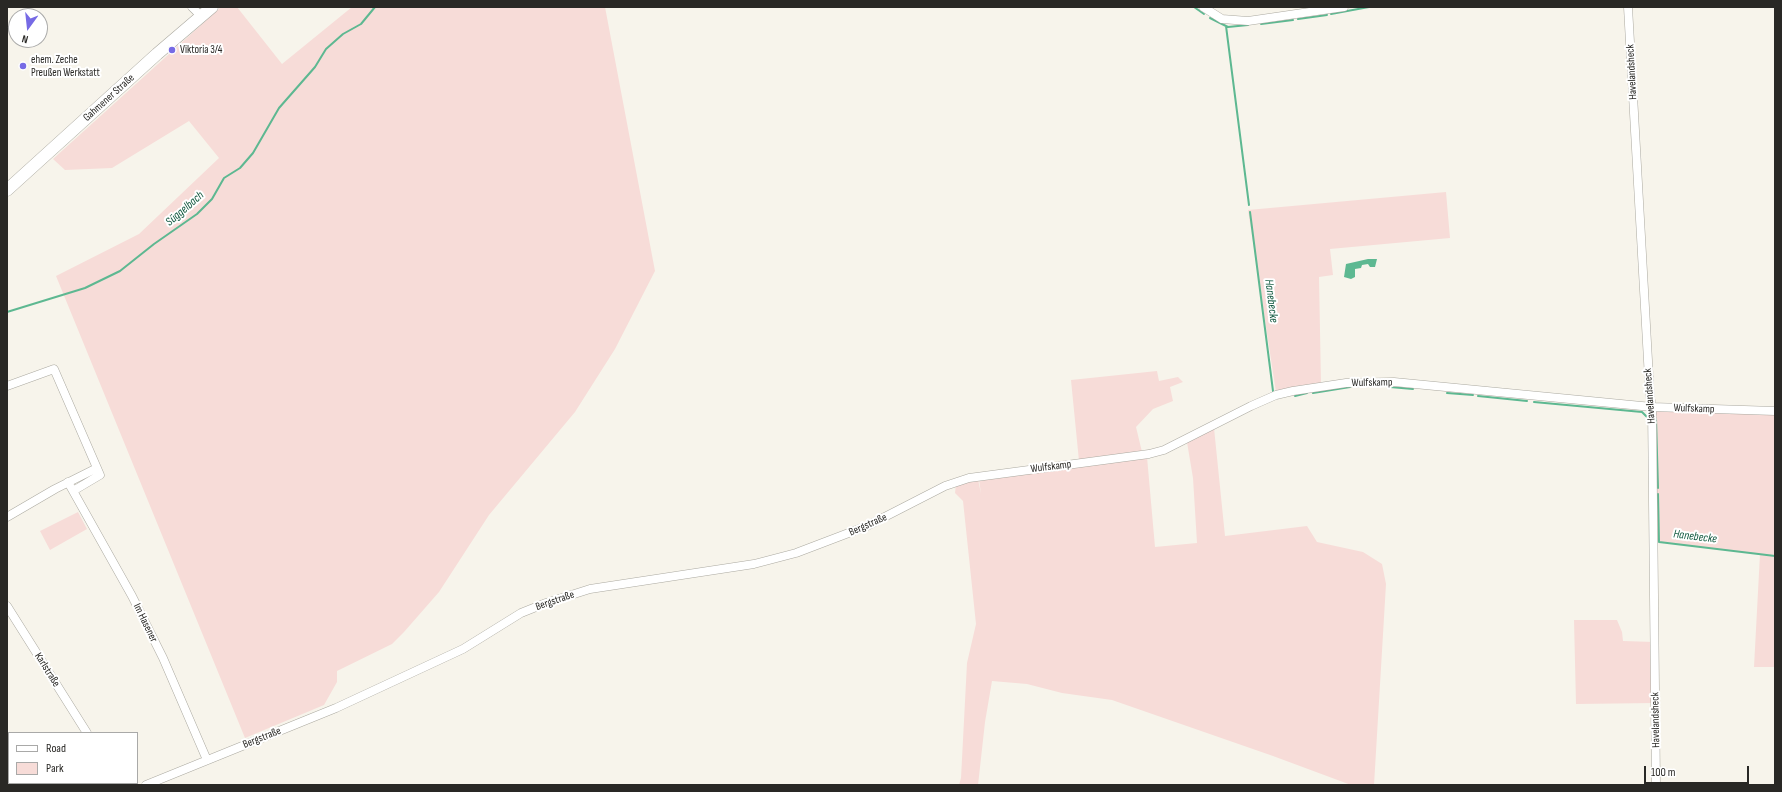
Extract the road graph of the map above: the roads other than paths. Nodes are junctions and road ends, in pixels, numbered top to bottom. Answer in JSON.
{"nodes":[{"id":1,"x":192,"y":7,"type":"edge"},
{"id":2,"x":212,"y":7,"type":"edge"},
{"id":3,"x":1203,"y":7,"type":"edge"},
{"id":4,"x":1344,"y":7,"type":"edge"},
{"id":5,"x":1628,"y":7,"type":"edge"},
{"id":6,"x":201,"y":16,"type":"junction"},
{"id":7,"x":7,"y":190,"type":"edge"},
{"id":8,"x":7,"y":386,"type":"edge"},
{"id":9,"x":1652,"y":407,"type":"junction"},
{"id":10,"x":1775,"y":411,"type":"edge"},
{"id":11,"x":97,"y":468,"type":"junction"},
{"id":12,"x":983,"y":476,"type":"joint"},
{"id":13,"x":68,"y":482,"type":"junction"},
{"id":14,"x":73,"y":491,"type":"junction"},
{"id":15,"x":7,"y":517,"type":"edge"},
{"id":16,"x":7,"y":606,"type":"edge"},
{"id":17,"x":86,"y":732,"type":"edge"},
{"id":18,"x":207,"y":760,"type":"junction"},
{"id":19,"x":146,"y":785,"type":"edge"},
{"id":20,"x":1656,"y":785,"type":"edge"}],
"edges":[{"from":1,"to":6,"type":"street"},
{"from":2,"to":6,"type":"main road","name":"Gahmener Straße"},
{"from":3,"to":4,"type":"street"},
{"from":5,"to":9,"type":"street","name":"Havelandsheck"},
{"from":6,"to":7,"type":"main road","name":"Gahmener Straße"},
{"from":8,"to":11,"type":"street"},
{"from":9,"to":10,"type":"street","name":"Wulfskamp"},
{"from":9,"to":12,"type":"street","name":"Wulfskamp"},
{"from":9,"to":20,"type":"street","name":"Havelandsheck"},
{"from":11,"to":13,"type":"street"},
{"from":11,"to":14,"type":"street"},
{"from":12,"to":18,"type":"street","name":"Bergstraße"},
{"from":13,"to":14,"type":"street","name":"Im Hasener"},
{"from":13,"to":15,"type":"street"},
{"from":14,"to":18,"type":"street","name":"Im Hasener"},
{"from":16,"to":17,"type":"street","name":"Karlstraße"},
{"from":18,"to":19,"type":"street","name":"Bergstraße"}]}
